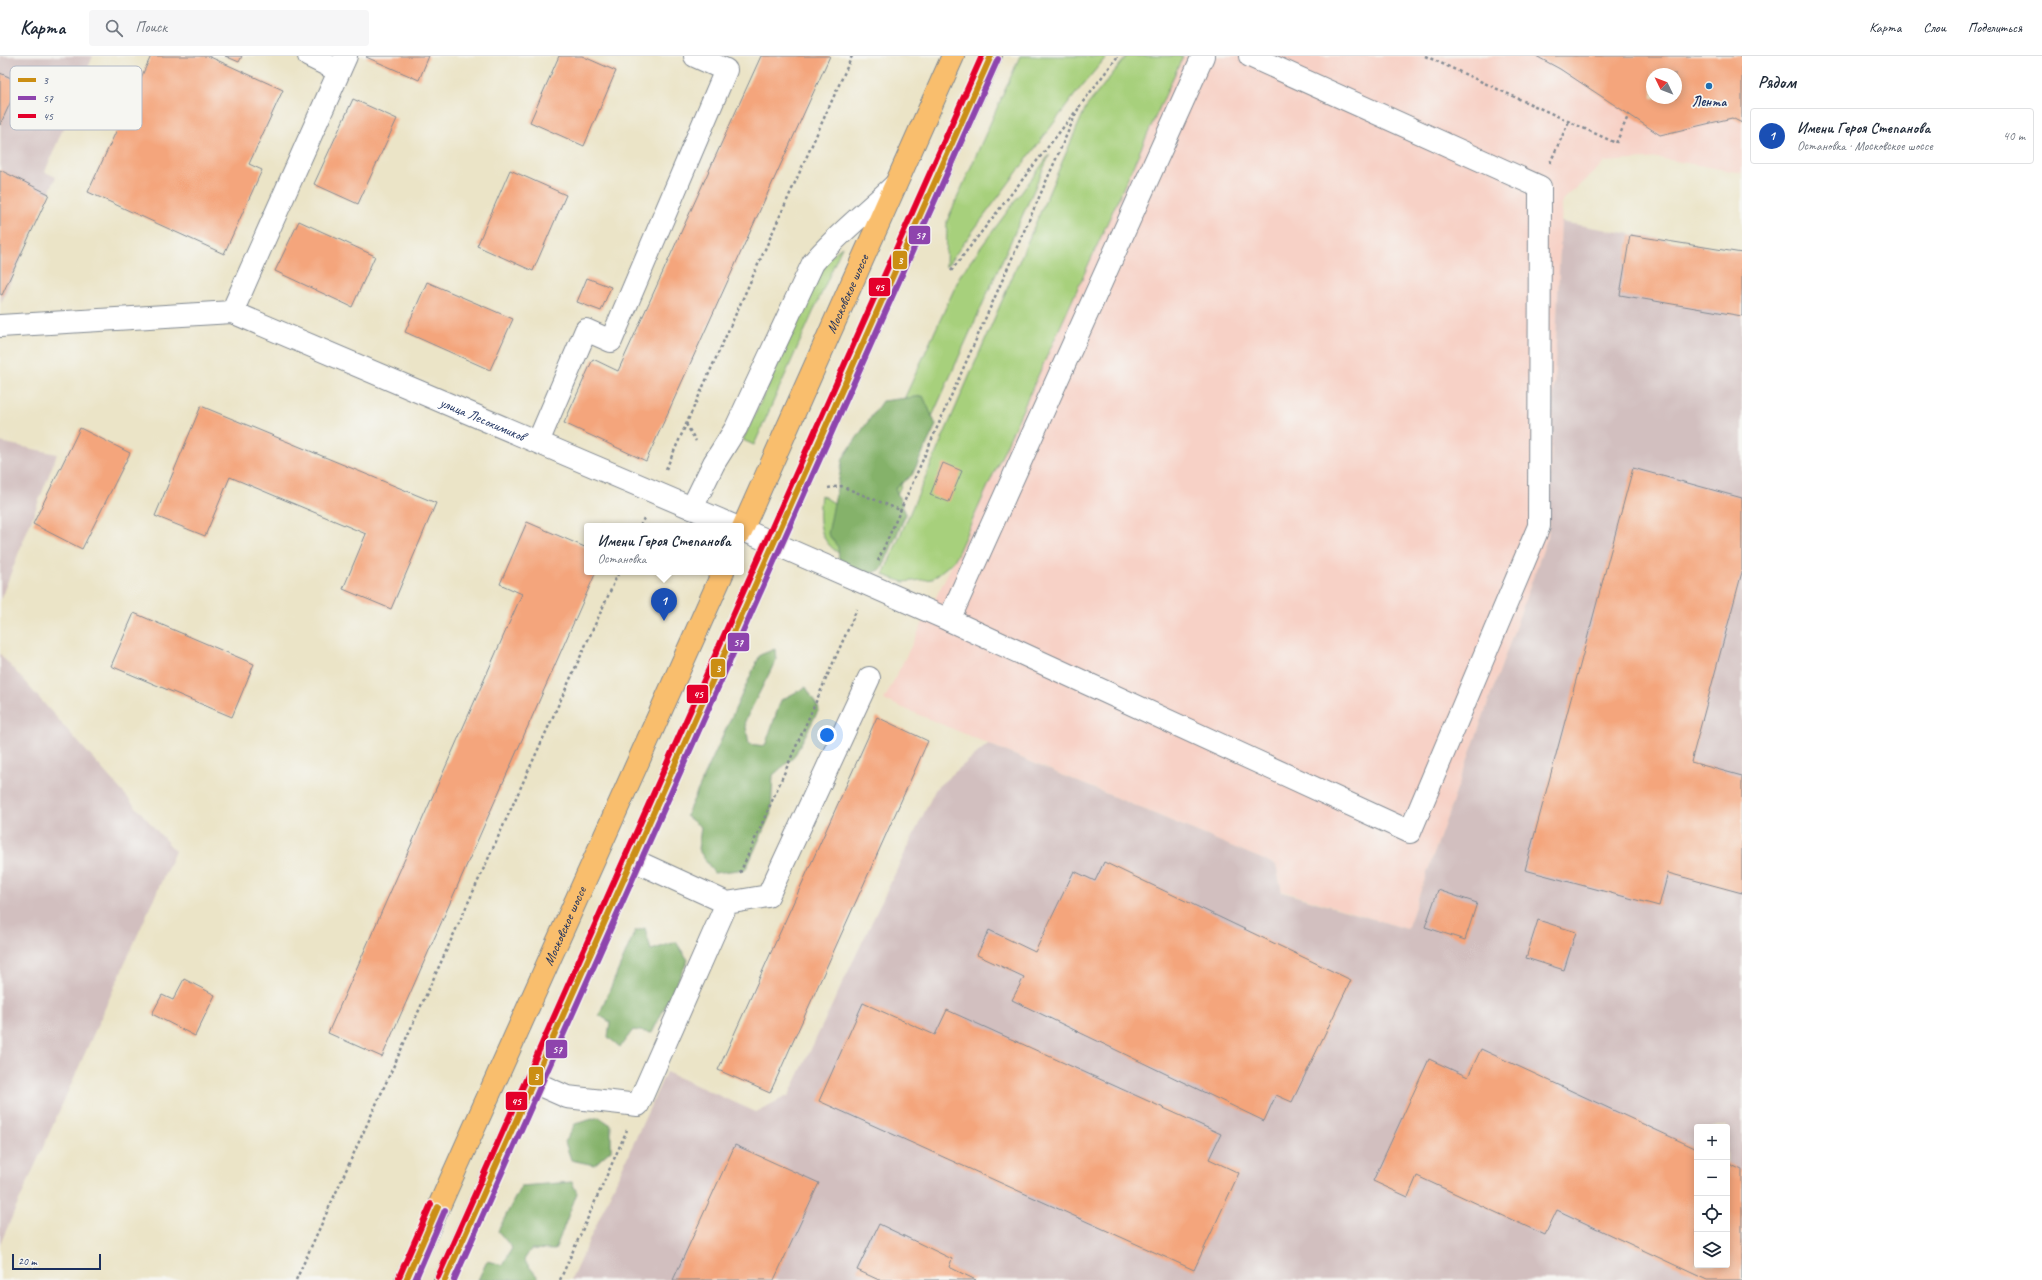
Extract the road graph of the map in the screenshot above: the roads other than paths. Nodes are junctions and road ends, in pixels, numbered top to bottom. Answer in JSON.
{"nodes":[{"id":1,"x":309,"y":56,"type":"edge"},
{"id":2,"x":695,"y":56,"type":"edge"},
{"id":3,"x":953,"y":56,"type":"edge"},
{"id":4,"x":991,"y":56,"type":"edge"},
{"id":5,"x":1203,"y":56,"type":"edge"},
{"id":6,"x":1250,"y":56,"type":"edge"},
{"id":7,"x":342,"y":64,"type":"edge"},
{"id":8,"x":896,"y":184,"type":"junction"},
{"id":9,"x":232,"y":312,"type":"junction"},
{"id":10,"x":0,"y":326,"type":"edge"},
{"id":11,"x":538,"y":442,"type":"junction"},
{"id":12,"x":692,"y":508,"type":"junction"},
{"id":13,"x":726,"y":523,"type":"edge"},
{"id":14,"x":743,"y":523,"type":"edge"},
{"id":15,"x":744,"y":531,"type":"edge"},
{"id":16,"x":774,"y":544,"type":"junction"},
{"id":17,"x":722,"y":575,"type":"edge"},
{"id":18,"x":949,"y":620,"type":"junction"},
{"id":19,"x":869,"y":678,"type":"dead end"},
{"id":20,"x":633,"y":860,"type":"junction"},
{"id":21,"x":727,"y":903,"type":"junction"},
{"id":22,"x":533,"y":1082,"type":"junction"},
{"id":23,"x":406,"y":1280,"type":"edge"},
{"id":24,"x":445,"y":1280,"type":"edge"}],
"edges":[{"from":1,"to":7,"type":"street"},
{"from":2,"to":11,"type":"street"},
{"from":3,"to":8,"type":"main road","name":"Московское шоссе"},
{"from":4,"to":16,"type":"main road"},
{"from":5,"to":18,"type":"street"},
{"from":6,"to":18,"type":"street","name":"улица Лесохимиков"},
{"from":7,"to":9,"type":"street"},
{"from":8,"to":12,"type":"street"},
{"from":8,"to":14,"type":"main road","name":"Московское шоссе"},
{"from":9,"to":10,"type":"street"},
{"from":9,"to":11,"type":"street","name":"улица Лесохимиков"},
{"from":11,"to":12,"type":"street","name":"улица Лесохимиков"},
{"from":12,"to":13,"type":"street","name":"улица Лесохимиков"},
{"from":15,"to":16,"type":"street","name":"улица Лесохимиков"},
{"from":16,"to":18,"type":"street","name":"улица Лесохимиков"},
{"from":16,"to":20,"type":"main road"},
{"from":17,"to":23,"type":"main road","name":"Московское шоссе"},
{"from":19,"to":21,"type":"street"},
{"from":20,"to":21,"type":"street"},
{"from":20,"to":22,"type":"main road"},
{"from":21,"to":22,"type":"street"},
{"from":22,"to":24,"type":"main road"}]}
